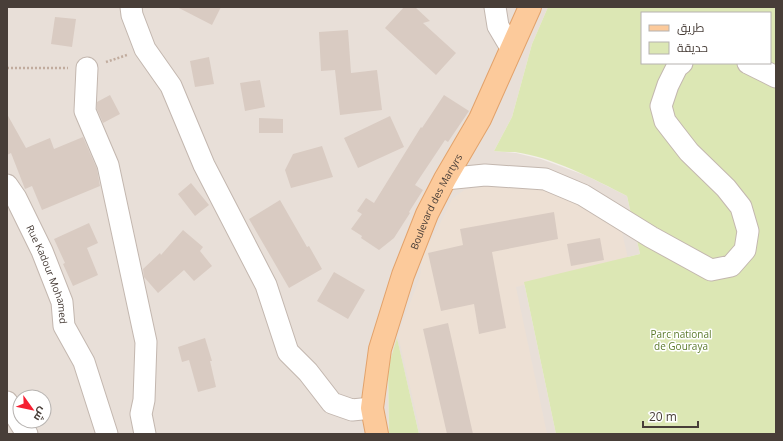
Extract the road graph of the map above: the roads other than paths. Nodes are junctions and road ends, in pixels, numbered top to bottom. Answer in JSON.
{"nodes":[{"id":1,"x":131,"y":7,"type":"edge"},
{"id":2,"x":495,"y":7,"type":"edge"},
{"id":3,"x":530,"y":7,"type":"edge"},
{"id":4,"x":511,"y":48,"type":"junction"},
{"id":5,"x":681,"y":64,"type":"edge"},
{"id":6,"x":750,"y":64,"type":"edge"},
{"id":7,"x":87,"y":68,"type":"dead end"},
{"id":8,"x":776,"y":77,"type":"edge"},
{"id":9,"x":445,"y":179,"type":"junction"},
{"id":10,"x":7,"y":185,"type":"edge"},
{"id":11,"x":7,"y":402,"type":"edge"},
{"id":12,"x":372,"y":408,"type":"junction"},
{"id":13,"x":27,"y":434,"type":"edge"},
{"id":14,"x":107,"y":434,"type":"edge"},
{"id":15,"x":145,"y":434,"type":"edge"},
{"id":16,"x":377,"y":434,"type":"edge"}],
"edges":[{"from":1,"to":12,"type":"street"},
{"from":2,"to":4,"type":"street"},
{"from":3,"to":4,"type":"main road","name":"Boulevard des Martyrs"},
{"from":4,"to":9,"type":"main road","name":"Boulevard des Martyrs"},
{"from":5,"to":9,"type":"street"},
{"from":6,"to":8,"type":"street"},
{"from":7,"to":15,"type":"street"},
{"from":9,"to":12,"type":"main road","name":"Boulevard des Martyrs"},
{"from":10,"to":14,"type":"street","name":"Rue Kadour Mohamed"},
{"from":11,"to":13,"type":"street"},
{"from":12,"to":16,"type":"main road","name":"Boulevard des Martyrs"}]}
